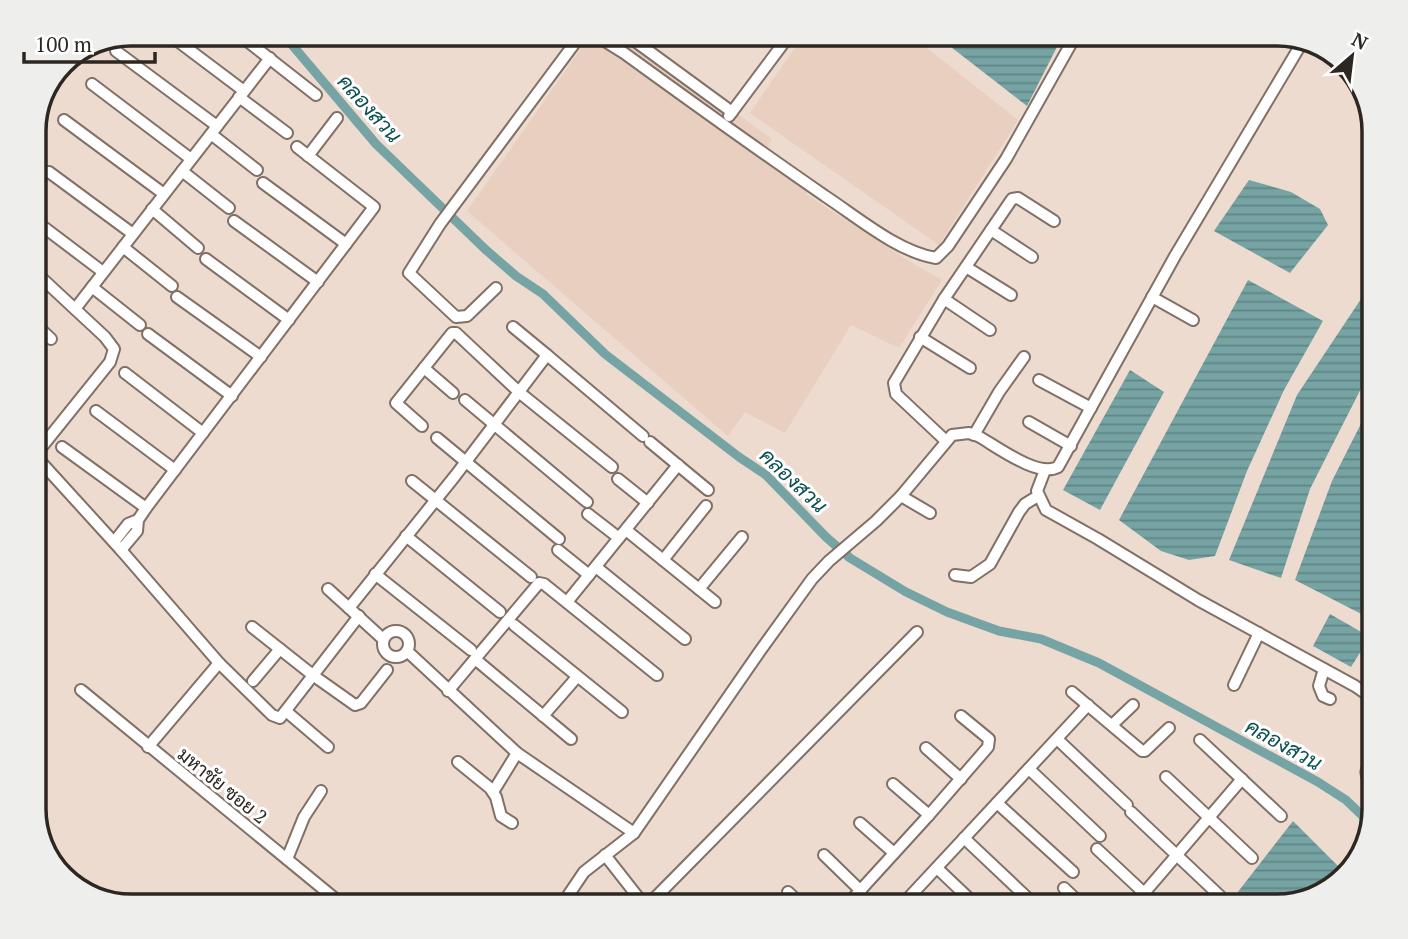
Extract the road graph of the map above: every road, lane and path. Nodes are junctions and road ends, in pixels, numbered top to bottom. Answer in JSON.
{"nodes":[{"id":1,"x":183,"y":46,"type":"edge"},
{"id":2,"x":254,"y":46,"type":"edge"},
{"id":3,"x":573,"y":46,"type":"edge"},
{"id":4,"x":613,"y":46,"type":"edge"},
{"id":5,"x":642,"y":46,"type":"edge"},
{"id":6,"x":781,"y":46,"type":"edge"},
{"id":7,"x":1070,"y":46,"type":"edge"},
{"id":8,"x":1299,"y":48,"type":"edge"},
{"id":9,"x":116,"y":51,"type":"dead end"},
{"id":10,"x":270,"y":58,"type":"junction"},
{"id":11,"x":92,"y":84,"type":"dead end"},
{"id":12,"x":242,"y":94,"type":"junction"},
{"id":13,"x":316,"y":95,"type":"dead end"},
{"id":14,"x":732,"y":112,"type":"junction"},
{"id":15,"x":337,"y":117,"type":"dead end"},
{"id":16,"x":64,"y":120,"type":"dead end"},
{"id":17,"x":723,"y":124,"type":"junction"},
{"id":18,"x":214,"y":130,"type":"junction"},
{"id":19,"x":287,"y":133,"type":"dead end"},
{"id":20,"x":297,"y":147,"type":"dead end"},
{"id":21,"x":308,"y":156,"type":"junction"},
{"id":22,"x":191,"y":159,"type":"junction"},
{"id":23,"x":257,"y":170,"type":"dead end"},
{"id":24,"x":182,"y":171,"type":"junction"},
{"id":25,"x":49,"y":172,"type":"dead end"},
{"id":26,"x":263,"y":183,"type":"dead end"},
{"id":27,"x":164,"y":194,"type":"junction"},
{"id":28,"x":229,"y":208,"type":"dead end"},
{"id":29,"x":152,"y":209,"type":"junction"},
{"id":30,"x":234,"y":221,"type":"dead end"},
{"id":31,"x":1054,"y":221,"type":"dead end"},
{"id":32,"x":46,"y":229,"type":"edge"},
{"id":33,"x":990,"y":230,"type":"junction"},
{"id":34,"x":133,"y":234,"type":"junction"},
{"id":35,"x":346,"y":244,"type":"junction"},
{"id":36,"x":123,"y":247,"type":"junction"},
{"id":37,"x":198,"y":248,"type":"dead end"},
{"id":38,"x":1032,"y":257,"type":"dead end"},
{"id":39,"x":206,"y":259,"type":"dead end"},
{"id":40,"x":966,"y":267,"type":"junction"},
{"id":41,"x":103,"y":272,"type":"junction"},
{"id":42,"x":46,"y":282,"type":"edge"},
{"id":43,"x":318,"y":282,"type":"junction"},
{"id":44,"x":92,"y":287,"type":"junction"},
{"id":45,"x":496,"y":288,"type":"dead end"},
{"id":46,"x":1011,"y":295,"type":"dead end"},
{"id":47,"x":1152,"y":297,"type":"junction"},
{"id":48,"x":944,"y":299,"type":"junction"},
{"id":49,"x":75,"y":309,"type":"junction"},
{"id":50,"x":289,"y":320,"type":"junction"},
{"id":51,"x":1193,"y":320,"type":"dead end"},
{"id":52,"x":140,"y":325,"type":"dead end"},
{"id":53,"x":513,"y":327,"type":"dead end"},
{"id":54,"x":990,"y":330,"type":"dead end"},
{"id":55,"x":46,"y":334,"type":"edge"},
{"id":56,"x":148,"y":334,"type":"dead end"},
{"id":57,"x":920,"y":337,"type":"junction"},
{"id":58,"x":51,"y":339,"type":"dead end"},
{"id":59,"x":547,"y":355,"type":"junction"},
{"id":60,"x":261,"y":357,"type":"junction"},
{"id":61,"x":1024,"y":357,"type":"dead end"},
{"id":62,"x":424,"y":368,"type":"junction"},
{"id":63,"x":970,"y":368,"type":"dead end"},
{"id":64,"x":125,"y":373,"type":"dead end"},
{"id":65,"x":1039,"y":380,"type":"dead end"},
{"id":66,"x":453,"y":393,"type":"dead end"},
{"id":67,"x":520,"y":393,"type":"junction"},
{"id":68,"x":232,"y":396,"type":"junction"},
{"id":69,"x":465,"y":400,"type":"dead end"},
{"id":70,"x":1091,"y":408,"type":"junction"},
{"id":71,"x":96,"y":411,"type":"dead end"},
{"id":72,"x":1029,"y":422,"type":"dead end"},
{"id":73,"x":496,"y":424,"type":"junction"},
{"id":74,"x":422,"y":426,"type":"dead end"},
{"id":75,"x":204,"y":433,"type":"junction"},
{"id":76,"x":974,"y":435,"type":"junction"},
{"id":77,"x":436,"y":438,"type":"dead end"},
{"id":78,"x":46,"y":440,"type":"edge"},
{"id":79,"x":946,"y":441,"type":"junction"},
{"id":80,"x":1071,"y":446,"type":"junction"},
{"id":81,"x":62,"y":447,"type":"dead end"},
{"id":82,"x":466,"y":463,"type":"junction"},
{"id":83,"x":678,"y":466,"type":"junction"},
{"id":84,"x":612,"y":467,"type":"dead end"},
{"id":85,"x":46,"y":468,"type":"edge"},
{"id":86,"x":175,"y":470,"type":"junction"},
{"id":87,"x":1045,"y":470,"type":"junction"},
{"id":88,"x":618,"y":479,"type":"dead end"},
{"id":89,"x":412,"y":481,"type":"dead end"},
{"id":90,"x":708,"y":490,"type":"dead end"},
{"id":91,"x":901,"y":496,"type":"junction"},
{"id":92,"x":1038,"y":496,"type":"junction"},
{"id":93,"x":435,"y":501,"type":"junction"},
{"id":94,"x":587,"y":502,"type":"dead end"},
{"id":95,"x":648,"y":503,"type":"junction"},
{"id":96,"x":706,"y":506,"type":"dead end"},
{"id":97,"x":146,"y":508,"type":"junction"},
{"id":98,"x":930,"y":513,"type":"dead end"},
{"id":99,"x":588,"y":514,"type":"dead end"},
{"id":100,"x":622,"y":534,"type":"junction"},
{"id":101,"x":406,"y":536,"type":"junction"},
{"id":102,"x":742,"y":537,"type":"dead end"},
{"id":103,"x":118,"y":546,"type":"junction"},
{"id":104,"x":663,"y":560,"type":"junction"},
{"id":105,"x":592,"y":571,"type":"junction"},
{"id":106,"x":375,"y":574,"type":"junction"},
{"id":107,"x":955,"y":575,"type":"dead end"},
{"id":108,"x":531,"y":577,"type":"dead end"},
{"id":109,"x":328,"y":589,"type":"dead end"},
{"id":110,"x":699,"y":589,"type":"junction"},
{"id":111,"x":567,"y":602,"type":"junction"},
{"id":112,"x":715,"y":602,"type":"dead end"},
{"id":113,"x":349,"y":608,"type":"junction"},
{"id":114,"x":500,"y":612,"type":"dead end"},
{"id":115,"x":359,"y":616,"type":"junction"},
{"id":116,"x":514,"y":625,"type":"dead end"},
{"id":117,"x":252,"y":627,"type":"dead end"},
{"id":118,"x":917,"y":632,"type":"dead end"},
{"id":119,"x":1259,"y":633,"type":"junction"},
{"id":120,"x":383,"y":639,"type":"junction"},
{"id":121,"x":685,"y":639,"type":"dead end"},
{"id":122,"x":279,"y":649,"type":"junction"},
{"id":123,"x":407,"y":651,"type":"junction"},
{"id":124,"x":473,"y":654,"type":"junction"},
{"id":125,"x":219,"y":663,"type":"junction"},
{"id":126,"x":1324,"y":669,"type":"junction"},
{"id":127,"x":387,"y":670,"type":"dead end"},
{"id":128,"x":657,"y":675,"type":"dead end"},
{"id":129,"x":313,"y":676,"type":"junction"},
{"id":130,"x":577,"y":677,"type":"junction"},
{"id":131,"x":253,"y":681,"type":"dead end"},
{"id":132,"x":1234,"y":685,"type":"dead end"},
{"id":133,"x":81,"y":690,"type":"dead end"},
{"id":134,"x":448,"y":691,"type":"junction"},
{"id":135,"x":1072,"y":691,"type":"dead end"},
{"id":136,"x":1362,"y":691,"type":"edge"},
{"id":137,"x":1330,"y":699,"type":"dead end"},
{"id":138,"x":1088,"y":705,"type":"junction"},
{"id":139,"x":1133,"y":705,"type":"dead end"},
{"id":140,"x":287,"y":712,"type":"junction"},
{"id":141,"x":622,"y":712,"type":"dead end"},
{"id":142,"x":543,"y":716,"type":"junction"},
{"id":143,"x":961,"y":716,"type":"dead end"},
{"id":144,"x":1112,"y":725,"type":"junction"},
{"id":145,"x":1169,"y":728,"type":"dead end"},
{"id":146,"x":571,"y":739,"type":"dead end"},
{"id":147,"x":1057,"y":739,"type":"junction"},
{"id":148,"x":1200,"y":740,"type":"dead end"},
{"id":149,"x":148,"y":747,"type":"junction"},
{"id":150,"x":328,"y":747,"type":"dead end"},
{"id":151,"x":926,"y":748,"type":"dead end"},
{"id":152,"x":517,"y":753,"type":"junction"},
{"id":153,"x":458,"y":762,"type":"dead end"},
{"id":154,"x":1029,"y":769,"type":"junction"},
{"id":155,"x":1166,"y":777,"type":"dead end"},
{"id":156,"x":961,"y":779,"type":"junction"},
{"id":157,"x":1242,"y":779,"type":"junction"},
{"id":158,"x":893,"y":784,"type":"dead end"},
{"id":159,"x":321,"y":791,"type":"dead end"},
{"id":160,"x":493,"y":792,"type":"junction"},
{"id":161,"x":997,"y":803,"type":"junction"},
{"id":162,"x":929,"y":816,"type":"junction"},
{"id":163,"x":1281,"y":816,"type":"dead end"},
{"id":164,"x":1209,"y":818,"type":"junction"},
{"id":165,"x":512,"y":823,"type":"dead end"},
{"id":166,"x":860,"y":823,"type":"dead end"},
{"id":167,"x":634,"y":833,"type":"junction"},
{"id":168,"x":1100,"y":836,"type":"dead end"},
{"id":169,"x":964,"y":838,"type":"junction"},
{"id":170,"x":1097,"y":849,"type":"dead end"},
{"id":171,"x":894,"y":853,"type":"junction"},
{"id":172,"x":605,"y":855,"type":"junction"},
{"id":173,"x":824,"y":855,"type":"dead end"},
{"id":174,"x":1175,"y":855,"type":"junction"},
{"id":175,"x":1252,"y":858,"type":"dead end"},
{"id":176,"x":287,"y":859,"type":"junction"},
{"id":177,"x":937,"y":868,"type":"junction"},
{"id":178,"x":1073,"y":872,"type":"dead end"},
{"id":179,"x":1064,"y":888,"type":"dead end"},
{"id":180,"x":861,"y":891,"type":"junction"},
{"id":181,"x":1144,"y":892,"type":"joint"},
{"id":182,"x":329,"y":894,"type":"edge"},
{"id":183,"x":568,"y":894,"type":"edge"},
{"id":184,"x":636,"y":894,"type":"edge"},
{"id":185,"x":658,"y":894,"type":"edge"},
{"id":186,"x":858,"y":894,"type":"edge"},
{"id":187,"x":914,"y":894,"type":"edge"},
{"id":188,"x":964,"y":894,"type":"edge"},
{"id":189,"x":1023,"y":894,"type":"edge"},
{"id":190,"x":1070,"y":894,"type":"edge"},
{"id":191,"x":1218,"y":894,"type":"edge"}],
"edges":[{"from":1,"to":12,"type":"street"},
{"from":2,"to":10,"type":"street"},
{"from":3,"to":45,"type":"street"},
{"from":4,"to":17,"type":"street"},
{"from":5,"to":14,"type":"street"},
{"from":6,"to":14,"type":"street"},
{"from":7,"to":17,"type":"street"},
{"from":8,"to":47,"type":"street"},
{"from":9,"to":18,"type":"street"},
{"from":10,"to":12,"type":"street"},
{"from":10,"to":13,"type":"street"},
{"from":11,"to":22,"type":"street"},
{"from":12,"to":18,"type":"street"},
{"from":12,"to":19,"type":"street"},
{"from":14,"to":17,"type":"street"},
{"from":15,"to":21,"type":"street"},
{"from":16,"to":27,"type":"street"},
{"from":18,"to":22,"type":"street"},
{"from":18,"to":23,"type":"street"},
{"from":20,"to":21,"type":"street"},
{"from":21,"to":35,"type":"street"},
{"from":22,"to":24,"type":"street"},
{"from":24,"to":27,"type":"street"},
{"from":24,"to":28,"type":"street"},
{"from":25,"to":34,"type":"street"},
{"from":26,"to":35,"type":"street"},
{"from":27,"to":29,"type":"street"},
{"from":29,"to":34,"type":"street"},
{"from":29,"to":37,"type":"street"},
{"from":30,"to":43,"type":"street"},
{"from":31,"to":33,"type":"street"},
{"from":32,"to":41,"type":"street"},
{"from":33,"to":38,"type":"street"},
{"from":33,"to":40,"type":"street"},
{"from":34,"to":36,"type":"street"},
{"from":35,"to":43,"type":"street"},
{"from":36,"to":41,"type":"street"},
{"from":36,"to":60,"type":"street"},
{"from":39,"to":50,"type":"street"},
{"from":40,"to":46,"type":"street"},
{"from":40,"to":48,"type":"street"},
{"from":41,"to":44,"type":"street"},
{"from":42,"to":49,"type":"street"},
{"from":43,"to":50,"type":"street"},
{"from":44,"to":49,"type":"street"},
{"from":44,"to":52,"type":"street"},
{"from":47,"to":51,"type":"street"},
{"from":47,"to":70,"type":"street"},
{"from":48,"to":54,"type":"street"},
{"from":48,"to":57,"type":"street"},
{"from":49,"to":78,"type":"street"},
{"from":50,"to":60,"type":"street"},
{"from":53,"to":59,"type":"street"},
{"from":55,"to":58,"type":"street"},
{"from":56,"to":68,"type":"street"},
{"from":57,"to":63,"type":"street"},
{"from":57,"to":79,"type":"street"},
{"from":59,"to":67,"type":"street"},
{"from":59,"to":83,"type":"street"},
{"from":60,"to":68,"type":"street"},
{"from":61,"to":76,"type":"street"},
{"from":62,"to":66,"type":"street"},
{"from":62,"to":67,"type":"street"},
{"from":62,"to":74,"type":"street"},
{"from":64,"to":75,"type":"street"},
{"from":65,"to":70,"type":"street"},
{"from":67,"to":73,"type":"street"},
{"from":67,"to":84,"type":"street"},
{"from":68,"to":75,"type":"street"},
{"from":69,"to":73,"type":"street"},
{"from":70,"to":80,"type":"street"},
{"from":71,"to":86,"type":"street"},
{"from":72,"to":80,"type":"street"},
{"from":73,"to":82,"type":"street"},
{"from":73,"to":94,"type":"street"},
{"from":75,"to":86,"type":"street"},
{"from":76,"to":79,"type":"street"},
{"from":76,"to":87,"type":"street"},
{"from":77,"to":82,"type":"street"},
{"from":79,"to":91,"type":"street"},
{"from":80,"to":87,"type":"street"},
{"from":81,"to":97,"type":"street"},
{"from":82,"to":93,"type":"street"},
{"from":82,"to":105,"type":"street"},
{"from":83,"to":90,"type":"street"},
{"from":83,"to":95,"type":"street"},
{"from":85,"to":103,"type":"street"},
{"from":86,"to":97,"type":"street"},
{"from":87,"to":92,"type":"street"},
{"from":88,"to":95,"type":"street"},
{"from":89,"to":93,"type":"street"},
{"from":91,"to":98,"type":"street"},
{"from":91,"to":167,"type":"street"},
{"from":92,"to":107,"type":"street"},
{"from":92,"to":119,"type":"street"},
{"from":93,"to":101,"type":"street"},
{"from":93,"to":108,"type":"street"},
{"from":95,"to":100,"type":"street"},
{"from":96,"to":104,"type":"street"},
{"from":97,"to":103,"type":"street"},
{"from":99,"to":100,"type":"street"},
{"from":100,"to":104,"type":"street"},
{"from":100,"to":105,"type":"street"},
{"from":101,"to":106,"type":"street"},
{"from":101,"to":114,"type":"street"},
{"from":102,"to":110,"type":"street"},
{"from":103,"to":125,"type":"street"},
{"from":104,"to":110,"type":"street"},
{"from":105,"to":111,"type":"street"},
{"from":105,"to":121,"type":"street"},
{"from":106,"to":113,"type":"street"},
{"from":106,"to":124,"type":"street"},
{"from":109,"to":113,"type":"street"},
{"from":110,"to":112,"type":"street"},
{"from":111,"to":124,"type":"street"},
{"from":111,"to":128,"type":"street"},
{"from":113,"to":115,"type":"street"},
{"from":115,"to":120,"type":"street"},
{"from":115,"to":129,"type":"street"},
{"from":116,"to":130,"type":"street"},
{"from":117,"to":122,"type":"street"},
{"from":118,"to":185,"type":"street"},
{"from":119,"to":126,"type":"street"},
{"from":119,"to":132,"type":"street"},
{"from":120,"to":123,"type":"street"},
{"from":120,"to":123,"type":"street"},
{"from":122,"to":129,"type":"street"},
{"from":122,"to":131,"type":"street"},
{"from":123,"to":134,"type":"street"},
{"from":124,"to":134,"type":"street"},
{"from":124,"to":142,"type":"street"},
{"from":125,"to":140,"type":"street"},
{"from":125,"to":149,"type":"street"},
{"from":126,"to":136,"type":"street"},
{"from":126,"to":137,"type":"street"},
{"from":127,"to":129,"type":"street"},
{"from":129,"to":140,"type":"street"},
{"from":130,"to":141,"type":"street"},
{"from":130,"to":142,"type":"street"},
{"from":133,"to":149,"type":"street","name":"มหาชัย ซอย 2"},
{"from":134,"to":152,"type":"street"},
{"from":135,"to":138,"type":"street"},
{"from":138,"to":144,"type":"street"},
{"from":138,"to":147,"type":"street"},
{"from":139,"to":144,"type":"street"},
{"from":140,"to":150,"type":"street"},
{"from":142,"to":146,"type":"street"},
{"from":143,"to":156,"type":"street"},
{"from":144,"to":145,"type":"street"},
{"from":147,"to":154,"type":"street"},
{"from":147,"to":174,"type":"street"},
{"from":148,"to":157,"type":"street"},
{"from":149,"to":176,"type":"street","name":"มหาชัย ซอย 2"},
{"from":151,"to":156,"type":"street"},
{"from":152,"to":160,"type":"street"},
{"from":152,"to":167,"type":"street"},
{"from":153,"to":160,"type":"street"},
{"from":154,"to":161,"type":"street"},
{"from":154,"to":168,"type":"street"},
{"from":155,"to":164,"type":"street"},
{"from":156,"to":162,"type":"street"},
{"from":157,"to":163,"type":"street"},
{"from":157,"to":164,"type":"street"},
{"from":158,"to":162,"type":"street"},
{"from":159,"to":176,"type":"street"},
{"from":160,"to":165,"type":"street"},
{"from":161,"to":169,"type":"street"},
{"from":161,"to":178,"type":"street"},
{"from":162,"to":171,"type":"street"},
{"from":164,"to":174,"type":"street"},
{"from":164,"to":175,"type":"street"},
{"from":166,"to":171,"type":"street"},
{"from":167,"to":172,"type":"street"},
{"from":169,"to":177,"type":"street"},
{"from":169,"to":189,"type":"street"},
{"from":170,"to":181,"type":"street"},
{"from":171,"to":180,"type":"street"},
{"from":172,"to":183,"type":"street"},
{"from":172,"to":184,"type":"street"},
{"from":173,"to":180,"type":"street"},
{"from":174,"to":181,"type":"street"},
{"from":174,"to":191,"type":"street"},
{"from":176,"to":182,"type":"street","name":"มหาชัย ซอย 2"},
{"from":177,"to":187,"type":"street"},
{"from":177,"to":188,"type":"street"},
{"from":179,"to":190,"type":"street"},
{"from":180,"to":186,"type":"street"}]}
